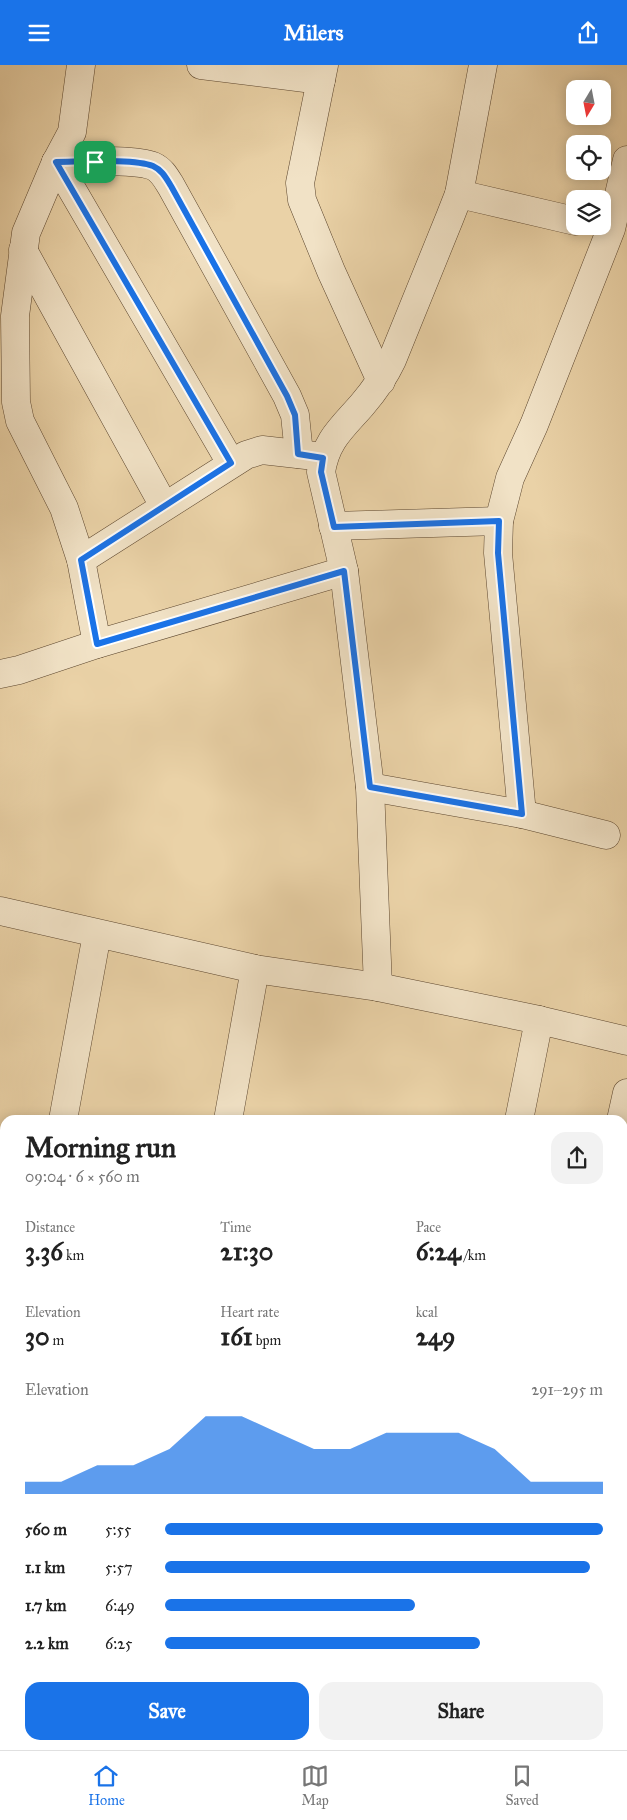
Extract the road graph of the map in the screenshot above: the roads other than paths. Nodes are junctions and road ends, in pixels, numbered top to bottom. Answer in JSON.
{"nodes":[{"id":1,"x":81,"y":65,"type":"edge"},
{"id":2,"x":201,"y":65,"type":"edge"},
{"id":3,"x":483,"y":65,"type":"edge"},
{"id":4,"x":233,"y":67,"type":"edge"},
{"id":5,"x":322,"y":72,"type":"edge"},
{"id":6,"x":627,"y":160,"type":"edge"},
{"id":7,"x":56,"y":162,"type":"junction"},
{"id":8,"x":458,"y":195,"type":"junction"},
{"id":9,"x":611,"y":207,"type":"edge"},
{"id":10,"x":566,"y":219,"type":"edge"},
{"id":11,"x":602,"y":235,"type":"edge"},
{"id":12,"x":23,"y":250,"type":"junction"},
{"id":13,"x":381,"y":381,"type":"junction"},
{"id":14,"x":311,"y":456,"type":"junction"},
{"id":15,"x":231,"y":463,"type":"junction"},
{"id":16,"x":164,"y":506,"type":"junction"},
{"id":17,"x":499,"y":521,"type":"junction"},
{"id":18,"x":334,"y":527,"type":"junction"},
{"id":19,"x":81,"y":560,"type":"junction"},
{"id":20,"x":344,"y":571,"type":"junction"},
{"id":21,"x":97,"y":644,"type":"junction"},
{"id":22,"x":0,"y":674,"type":"edge"},
{"id":23,"x":370,"y":787,"type":"junction"},
{"id":24,"x":522,"y":814,"type":"junction"},
{"id":25,"x":606,"y":835,"type":"dead end"},
{"id":26,"x":0,"y":911,"type":"edge"},
{"id":27,"x":97,"y":934,"type":"junction"},
{"id":28,"x":256,"y":969,"type":"junction"},
{"id":29,"x":378,"y":987,"type":"junction"},
{"id":30,"x":539,"y":1020,"type":"junction"},
{"id":31,"x":627,"y":1041,"type":"edge"},
{"id":32,"x":627,"y":1093,"type":"edge"},
{"id":33,"x":65,"y":1115,"type":"edge"},
{"id":34,"x":229,"y":1115,"type":"edge"},
{"id":35,"x":520,"y":1115,"type":"edge"},
{"id":36,"x":622,"y":1115,"type":"edge"}],
"edges":[{"from":1,"to":7,"type":"street"},
{"from":2,"to":4,"type":"street"},
{"from":3,"to":8,"type":"street"},
{"from":4,"to":5,"type":"street"},
{"from":5,"to":13,"type":"street"},
{"from":6,"to":9,"type":"street"},
{"from":7,"to":12,"type":"street"},
{"from":7,"to":14,"type":"street"},
{"from":7,"to":15,"type":"street"},
{"from":8,"to":10,"type":"street"},
{"from":8,"to":13,"type":"street"},
{"from":11,"to":17,"type":"street"},
{"from":12,"to":16,"type":"street"},
{"from":12,"to":19,"type":"street"},
{"from":13,"to":14,"type":"street"},
{"from":14,"to":15,"type":"street"},
{"from":14,"to":18,"type":"street"},
{"from":15,"to":16,"type":"street"},
{"from":16,"to":19,"type":"street"},
{"from":17,"to":18,"type":"street"},
{"from":17,"to":24,"type":"street"},
{"from":18,"to":20,"type":"street"},
{"from":19,"to":21,"type":"street"},
{"from":20,"to":21,"type":"street"},
{"from":20,"to":23,"type":"street"},
{"from":21,"to":22,"type":"street"},
{"from":23,"to":24,"type":"street"},
{"from":23,"to":29,"type":"street"},
{"from":24,"to":25,"type":"street"},
{"from":26,"to":27,"type":"street"},
{"from":27,"to":28,"type":"street"},
{"from":27,"to":33,"type":"street"},
{"from":28,"to":29,"type":"street"},
{"from":28,"to":34,"type":"street"},
{"from":29,"to":30,"type":"street"},
{"from":30,"to":31,"type":"street"},
{"from":30,"to":35,"type":"street"},
{"from":32,"to":36,"type":"street"}]}
